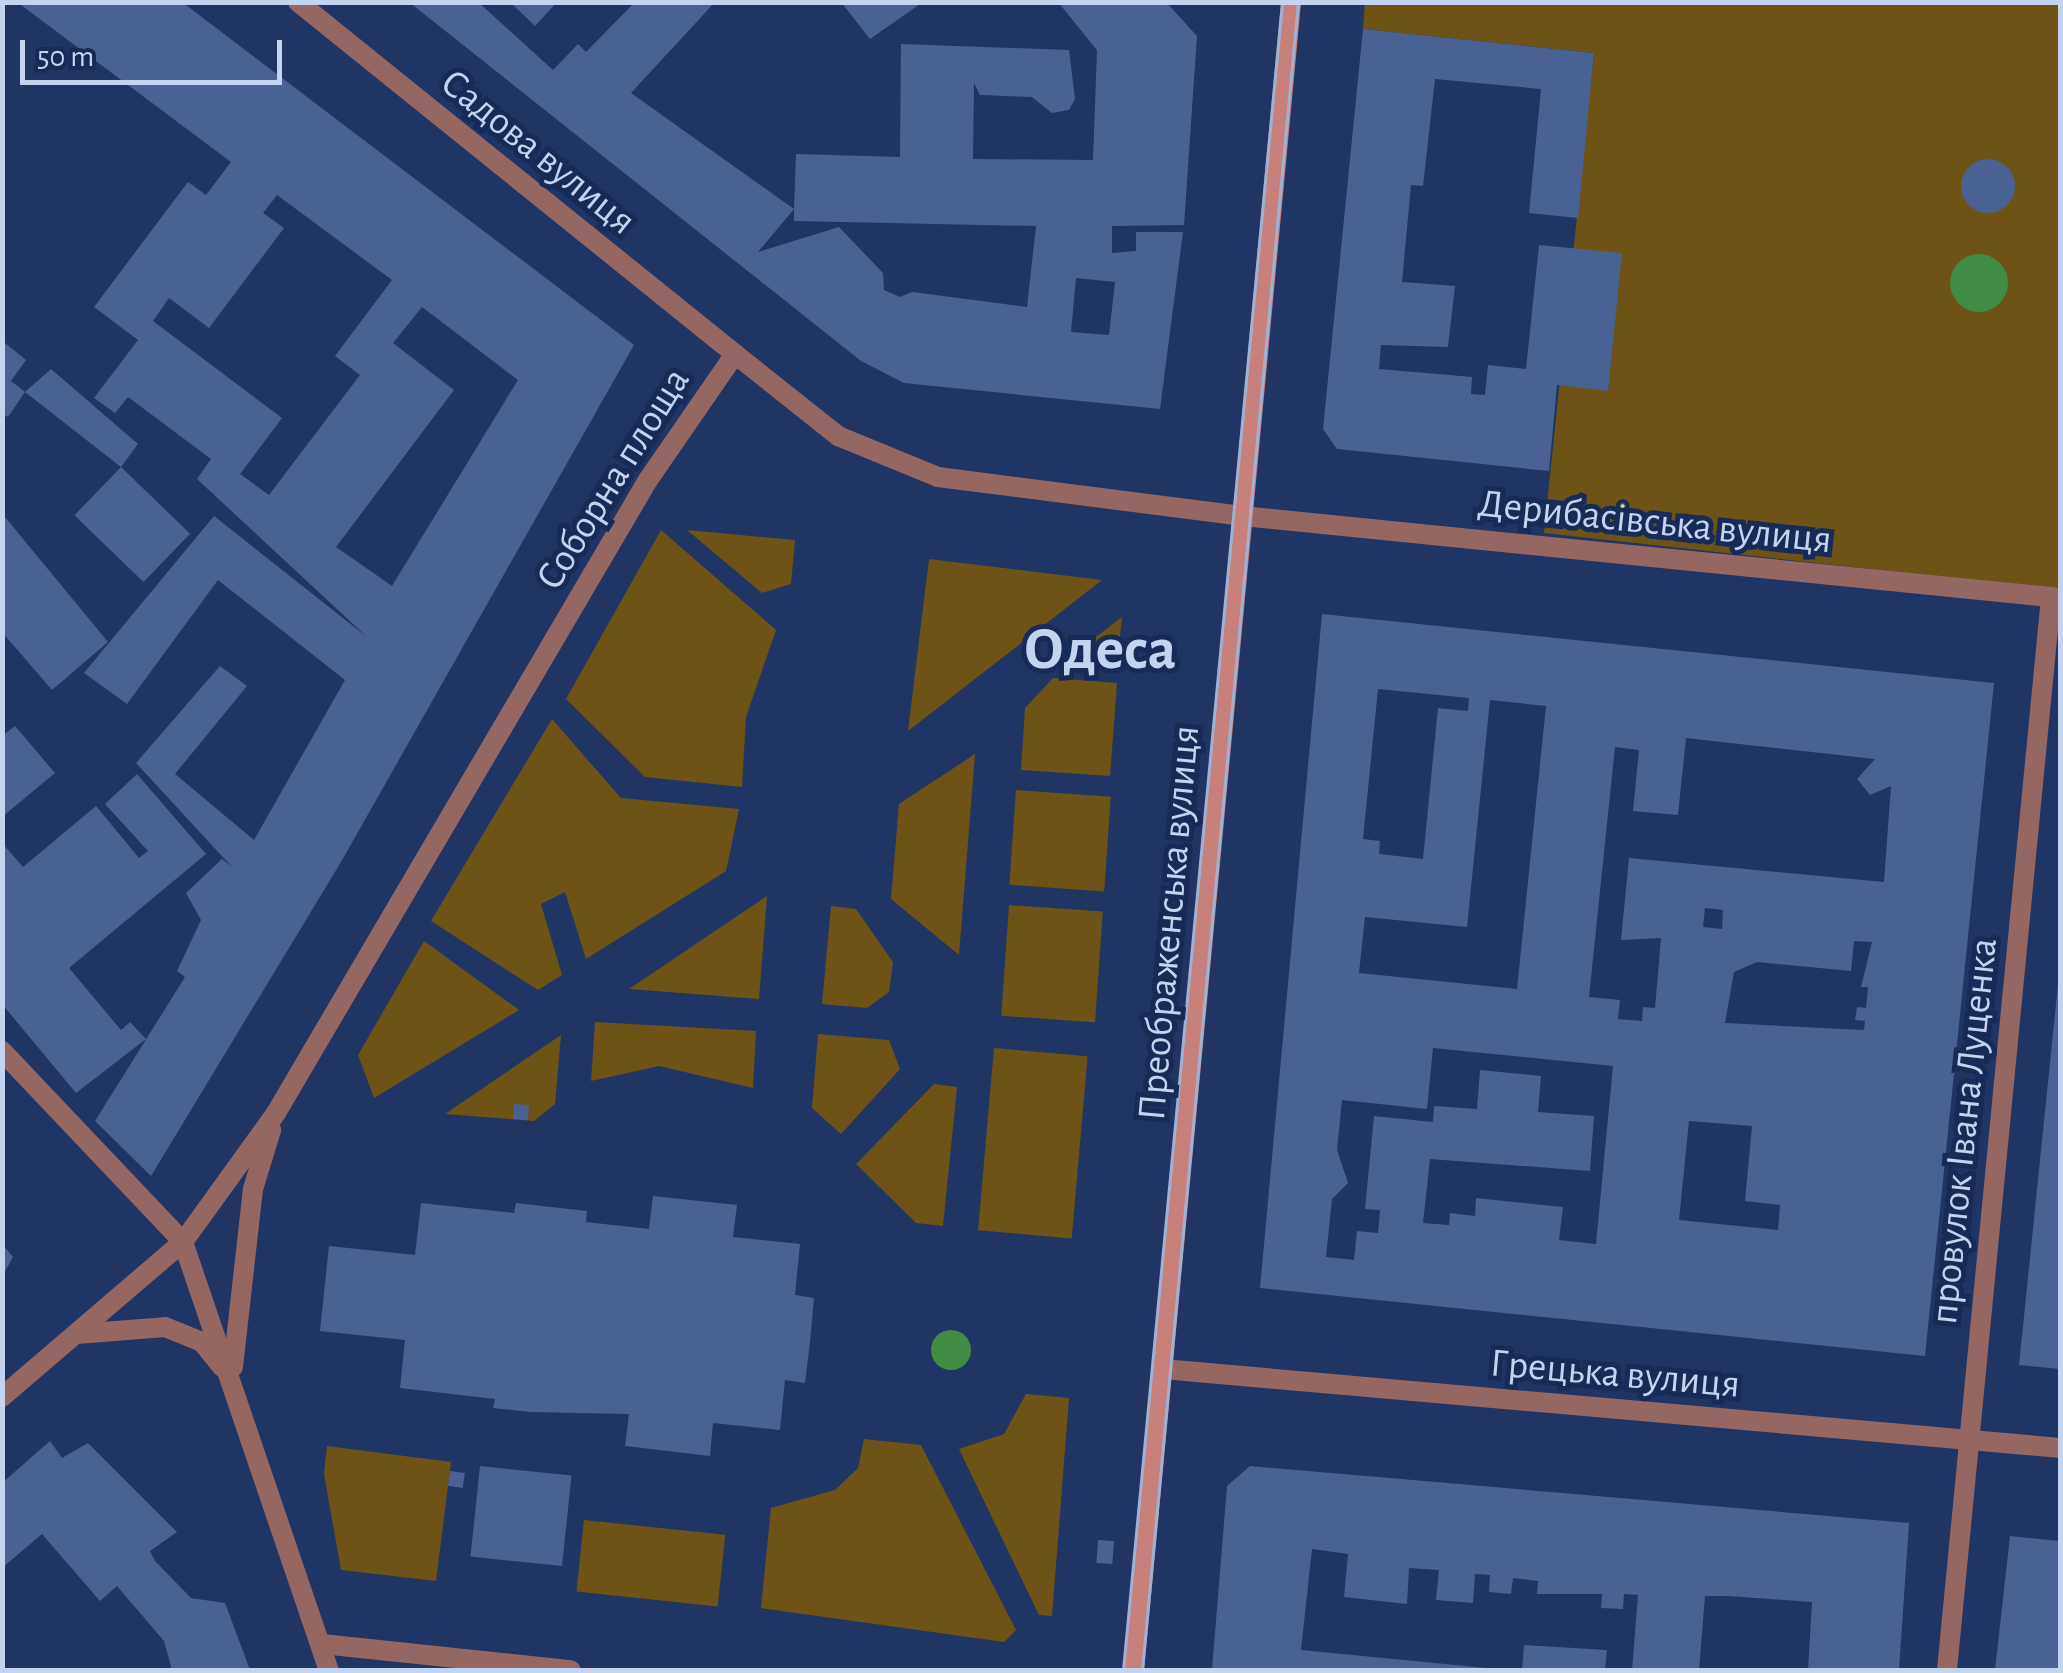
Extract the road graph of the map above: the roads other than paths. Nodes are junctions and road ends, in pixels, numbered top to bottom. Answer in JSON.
{"nodes":[{"id":1,"x":298,"y":2,"type":"edge"},
{"id":2,"x":1291,"y":2,"type":"edge"},
{"id":3,"x":735,"y":354,"type":"junction"},
{"id":4,"x":1242,"y":516,"type":"junction"},
{"id":5,"x":2056,"y":598,"type":"edge"},
{"id":6,"x":2,"y":1051,"type":"edge"},
{"id":7,"x":276,"y":1113,"type":"junction"},
{"id":8,"x":183,"y":1242,"type":"junction"},
{"id":9,"x":76,"y":1334,"type":"junction"},
{"id":10,"x":1162,"y":1369,"type":"junction"},
{"id":11,"x":232,"y":1379,"type":"junction"},
{"id":12,"x":2,"y":1397,"type":"edge"},
{"id":13,"x":1969,"y":1440,"type":"junction"},
{"id":14,"x":2060,"y":1448,"type":"edge"},
{"id":15,"x":322,"y":1644,"type":"junction"},
{"id":16,"x":329,"y":1670,"type":"edge"},
{"id":17,"x":570,"y":1670,"type":"edge"},
{"id":18,"x":1134,"y":1670,"type":"edge"},
{"id":19,"x":1947,"y":1670,"type":"edge"}],
"edges":[{"from":1,"to":3,"type":"street","name":"Садова вулиця"},
{"from":2,"to":4,"type":"main road","name":"Преображенська вулиця"},
{"from":3,"to":4,"type":"street","name":"Соборна площа"},
{"from":3,"to":7,"type":"street","name":"Соборна площа"},
{"from":4,"to":5,"type":"street","name":"Дерибасівська вулиця"},
{"from":4,"to":10,"type":"main road","name":"Преображенська вулиця"},
{"from":5,"to":13,"type":"street","name":"провулок Івана Луценка"},
{"from":6,"to":8,"type":"street"},
{"from":7,"to":8,"type":"street","name":"Соборна площа"},
{"from":7,"to":11,"type":"street","name":"Соборна площа"},
{"from":8,"to":9,"type":"street"},
{"from":8,"to":11,"type":"street","name":"Соборна площа"},
{"from":9,"to":11,"type":"street"},
{"from":9,"to":12,"type":"street"},
{"from":10,"to":13,"type":"street","name":"Грецька вулиця"},
{"from":10,"to":18,"type":"main road","name":"Преображенська вулиця"},
{"from":11,"to":15,"type":"street","name":"Соборна площа"},
{"from":13,"to":14,"type":"street","name":"Грецька вулиця"},
{"from":13,"to":19,"type":"street","name":"провулок Івана Луценка"},
{"from":15,"to":16,"type":"street","name":"Соборна площа"},
{"from":15,"to":17,"type":"street"}]}
